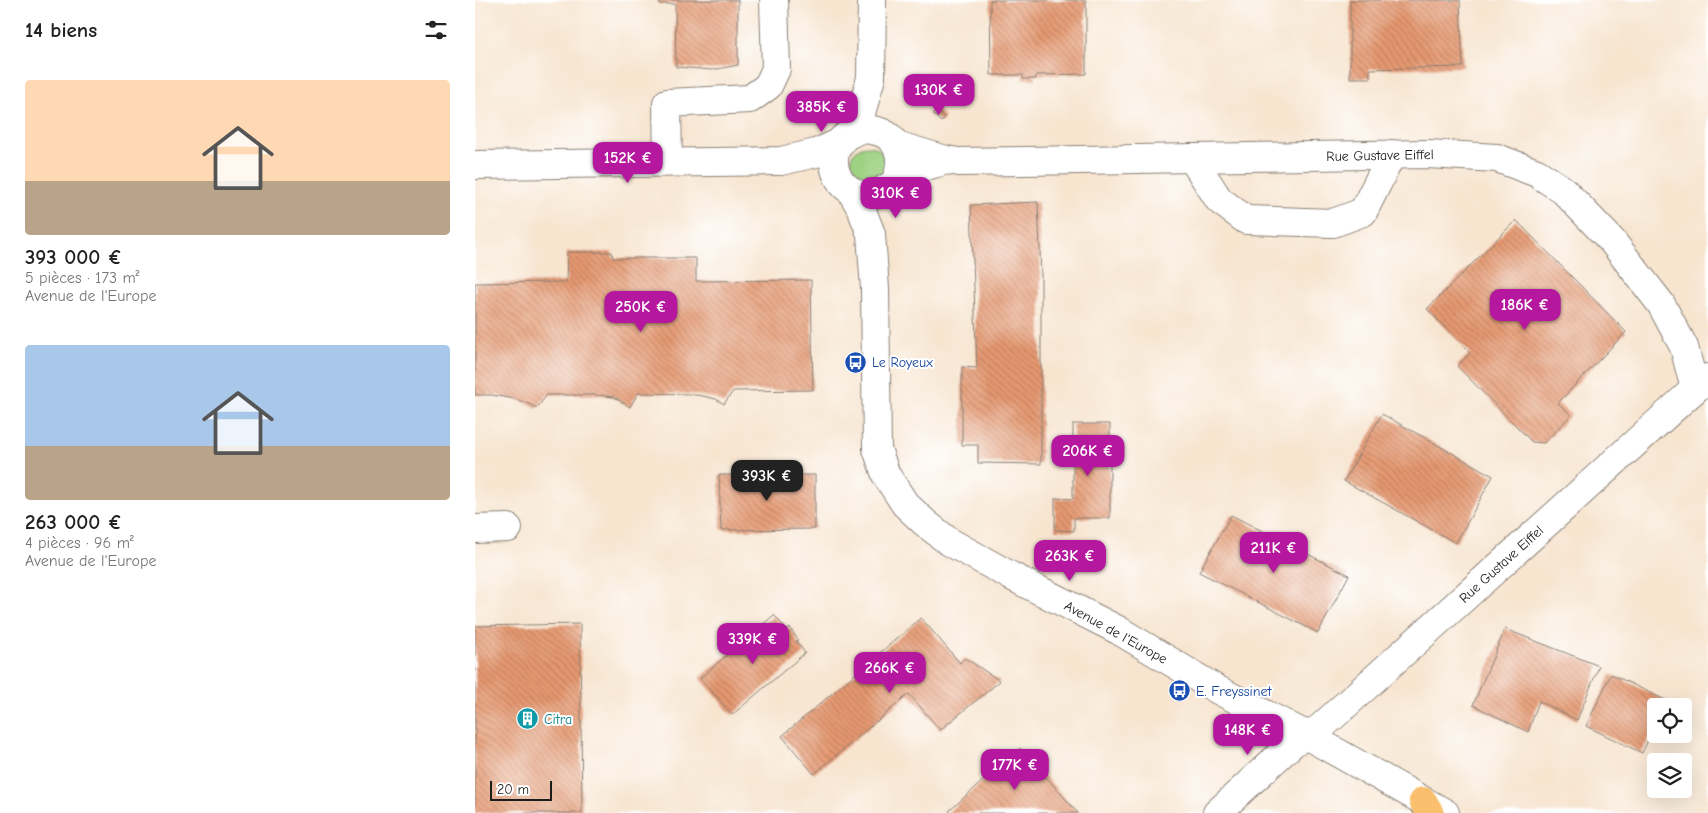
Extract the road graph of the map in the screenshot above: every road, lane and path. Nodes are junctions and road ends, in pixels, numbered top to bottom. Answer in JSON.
{"nodes":[{"id":1,"x":774,"y":0,"type":"edge"},
{"id":2,"x":872,"y":0,"type":"edge"},
{"id":3,"x":869,"y":88,"type":"junction"},
{"id":4,"x":846,"y":138,"type":"junction"},
{"id":5,"x":891,"y":140,"type":"junction"},
{"id":6,"x":1391,"y":154,"type":"junction"},
{"id":7,"x":1192,"y":158,"type":"junction"},
{"id":8,"x":946,"y":160,"type":"junction"},
{"id":9,"x":781,"y":161,"type":"junction"},
{"id":10,"x":668,"y":162,"type":"junction"},
{"id":11,"x":475,"y":165,"type":"edge"},
{"id":12,"x":845,"y":186,"type":"junction"},
{"id":13,"x":889,"y":186,"type":"junction"},
{"id":14,"x":871,"y":234,"type":"junction"},
{"id":15,"x":1701,"y":384,"type":"edge"},
{"id":16,"x":508,"y":528,"type":"dead end"},
{"id":17,"x":475,"y":529,"type":"edge"},
{"id":18,"x":1306,"y":736,"type":"junction"},
{"id":19,"x":1433,"y":809,"type":"edge"},
{"id":20,"x":1217,"y":813,"type":"edge"}],
"edges":[{"from":1,"to":10,"type":"street"},
{"from":2,"to":3,"type":"street"},
{"from":3,"to":4,"type":"street"},
{"from":3,"to":5,"type":"street"},
{"from":4,"to":5,"type":"street"},
{"from":4,"to":9,"type":"street"},
{"from":4,"to":12,"type":"street"},
{"from":5,"to":8,"type":"street"},
{"from":5,"to":13,"type":"street"},
{"from":6,"to":7,"type":"street","name":"Rue Gustave Eiffel"},
{"from":6,"to":7,"type":"street"},
{"from":6,"to":15,"type":"street","name":"Rue Gustave Eiffel"},
{"from":7,"to":8,"type":"street","name":"Rue Gustave Eiffel"},
{"from":8,"to":13,"type":"street"},
{"from":9,"to":10,"type":"street"},
{"from":9,"to":12,"type":"street"},
{"from":10,"to":11,"type":"street"},
{"from":12,"to":13,"type":"street"},
{"from":12,"to":14,"type":"street","name":"Avenue de l'Europe"},
{"from":13,"to":14,"type":"street","name":"Avenue de l'Europe"},
{"from":14,"to":18,"type":"street","name":"Avenue de l'Europe"},
{"from":15,"to":18,"type":"street","name":"Rue Gustave Eiffel"},
{"from":16,"to":17,"type":"street"},
{"from":18,"to":19,"type":"street","name":"Avenue de l'Europe"},
{"from":18,"to":20,"type":"street","name":"Rue Gustave Eiffel"}]}
